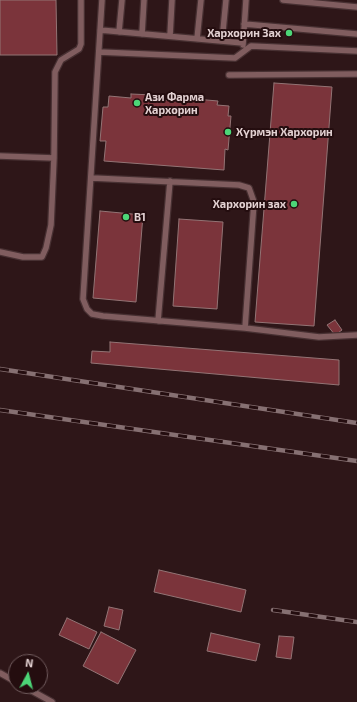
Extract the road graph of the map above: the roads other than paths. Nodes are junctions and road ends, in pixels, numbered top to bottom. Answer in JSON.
{"nodes":[{"id":1,"x":81,"y":0,"type":"edge"},
{"id":2,"x":102,"y":0,"type":"edge"},
{"id":3,"x":122,"y":0,"type":"edge"},
{"id":4,"x":144,"y":0,"type":"edge"},
{"id":5,"x":172,"y":0,"type":"edge"},
{"id":6,"x":201,"y":0,"type":"edge"},
{"id":7,"x":226,"y":0,"type":"edge"},
{"id":8,"x":246,"y":0,"type":"edge"},
{"id":9,"x":283,"y":0,"type":"edge"},
{"id":10,"x":357,"y":7,"type":"edge"},
{"id":11,"x":244,"y":24,"type":"junction"},
{"id":12,"x":100,"y":30,"type":"junction"},
{"id":13,"x":119,"y":32,"type":"junction"},
{"id":14,"x":142,"y":34,"type":"junction"},
{"id":15,"x":357,"y":34,"type":"edge"},
{"id":16,"x":170,"y":36,"type":"junction"},
{"id":17,"x":197,"y":39,"type":"junction"},
{"id":18,"x":222,"y":41,"type":"junction"},
{"id":19,"x":243,"y":43,"type":"junction"},
{"id":20,"x":242,"y":51,"type":"junction"},
{"id":21,"x":357,"y":51,"type":"edge"},
{"id":22,"x":99,"y":52,"type":"junction"},
{"id":23,"x":357,"y":74,"type":"edge"},
{"id":24,"x":229,"y":75,"type":"dead end"},
{"id":25,"x":0,"y":156,"type":"edge"},
{"id":26,"x":54,"y":158,"type":"junction"},
{"id":27,"x":92,"y":178,"type":"junction"},
{"id":28,"x":170,"y":181,"type":"junction"},
{"id":29,"x":0,"y":252,"type":"edge"},
{"id":30,"x":158,"y":321,"type":"junction"},
{"id":31,"x":246,"y":328,"type":"junction"},
{"id":32,"x":357,"y":335,"type":"edge"},
{"id":33,"x":38,"y":694,"type":"edge"},
{"id":34,"x":52,"y":702,"type":"edge"}],
"edges":[{"from":1,"to":26,"type":"lane"},
{"from":2,"to":12,"type":"lane"},
{"from":3,"to":13,"type":"lane"},
{"from":4,"to":14,"type":"lane"},
{"from":5,"to":16,"type":"lane"},
{"from":6,"to":17,"type":"lane"},
{"from":7,"to":18,"type":"lane"},
{"from":8,"to":11,"type":"lane"},
{"from":9,"to":10,"type":"lane"},
{"from":11,"to":15,"type":"lane"},
{"from":11,"to":19,"type":"lane"},
{"from":12,"to":13,"type":"lane"},
{"from":12,"to":22,"type":"lane"},
{"from":13,"to":14,"type":"lane"},
{"from":14,"to":16,"type":"lane"},
{"from":16,"to":17,"type":"lane"},
{"from":17,"to":18,"type":"lane"},
{"from":18,"to":19,"type":"lane"},
{"from":19,"to":20,"type":"lane"},
{"from":20,"to":21,"type":"lane"},
{"from":20,"to":22,"type":"lane"},
{"from":22,"to":27,"type":"lane"},
{"from":23,"to":24,"type":"lane"},
{"from":25,"to":26,"type":"lane"},
{"from":26,"to":29,"type":"lane"},
{"from":27,"to":28,"type":"lane"},
{"from":27,"to":30,"type":"lane"},
{"from":28,"to":30,"type":"lane"},
{"from":28,"to":31,"type":"lane"},
{"from":30,"to":31,"type":"lane"},
{"from":31,"to":32,"type":"lane"},
{"from":33,"to":34,"type":"lane"}]}
